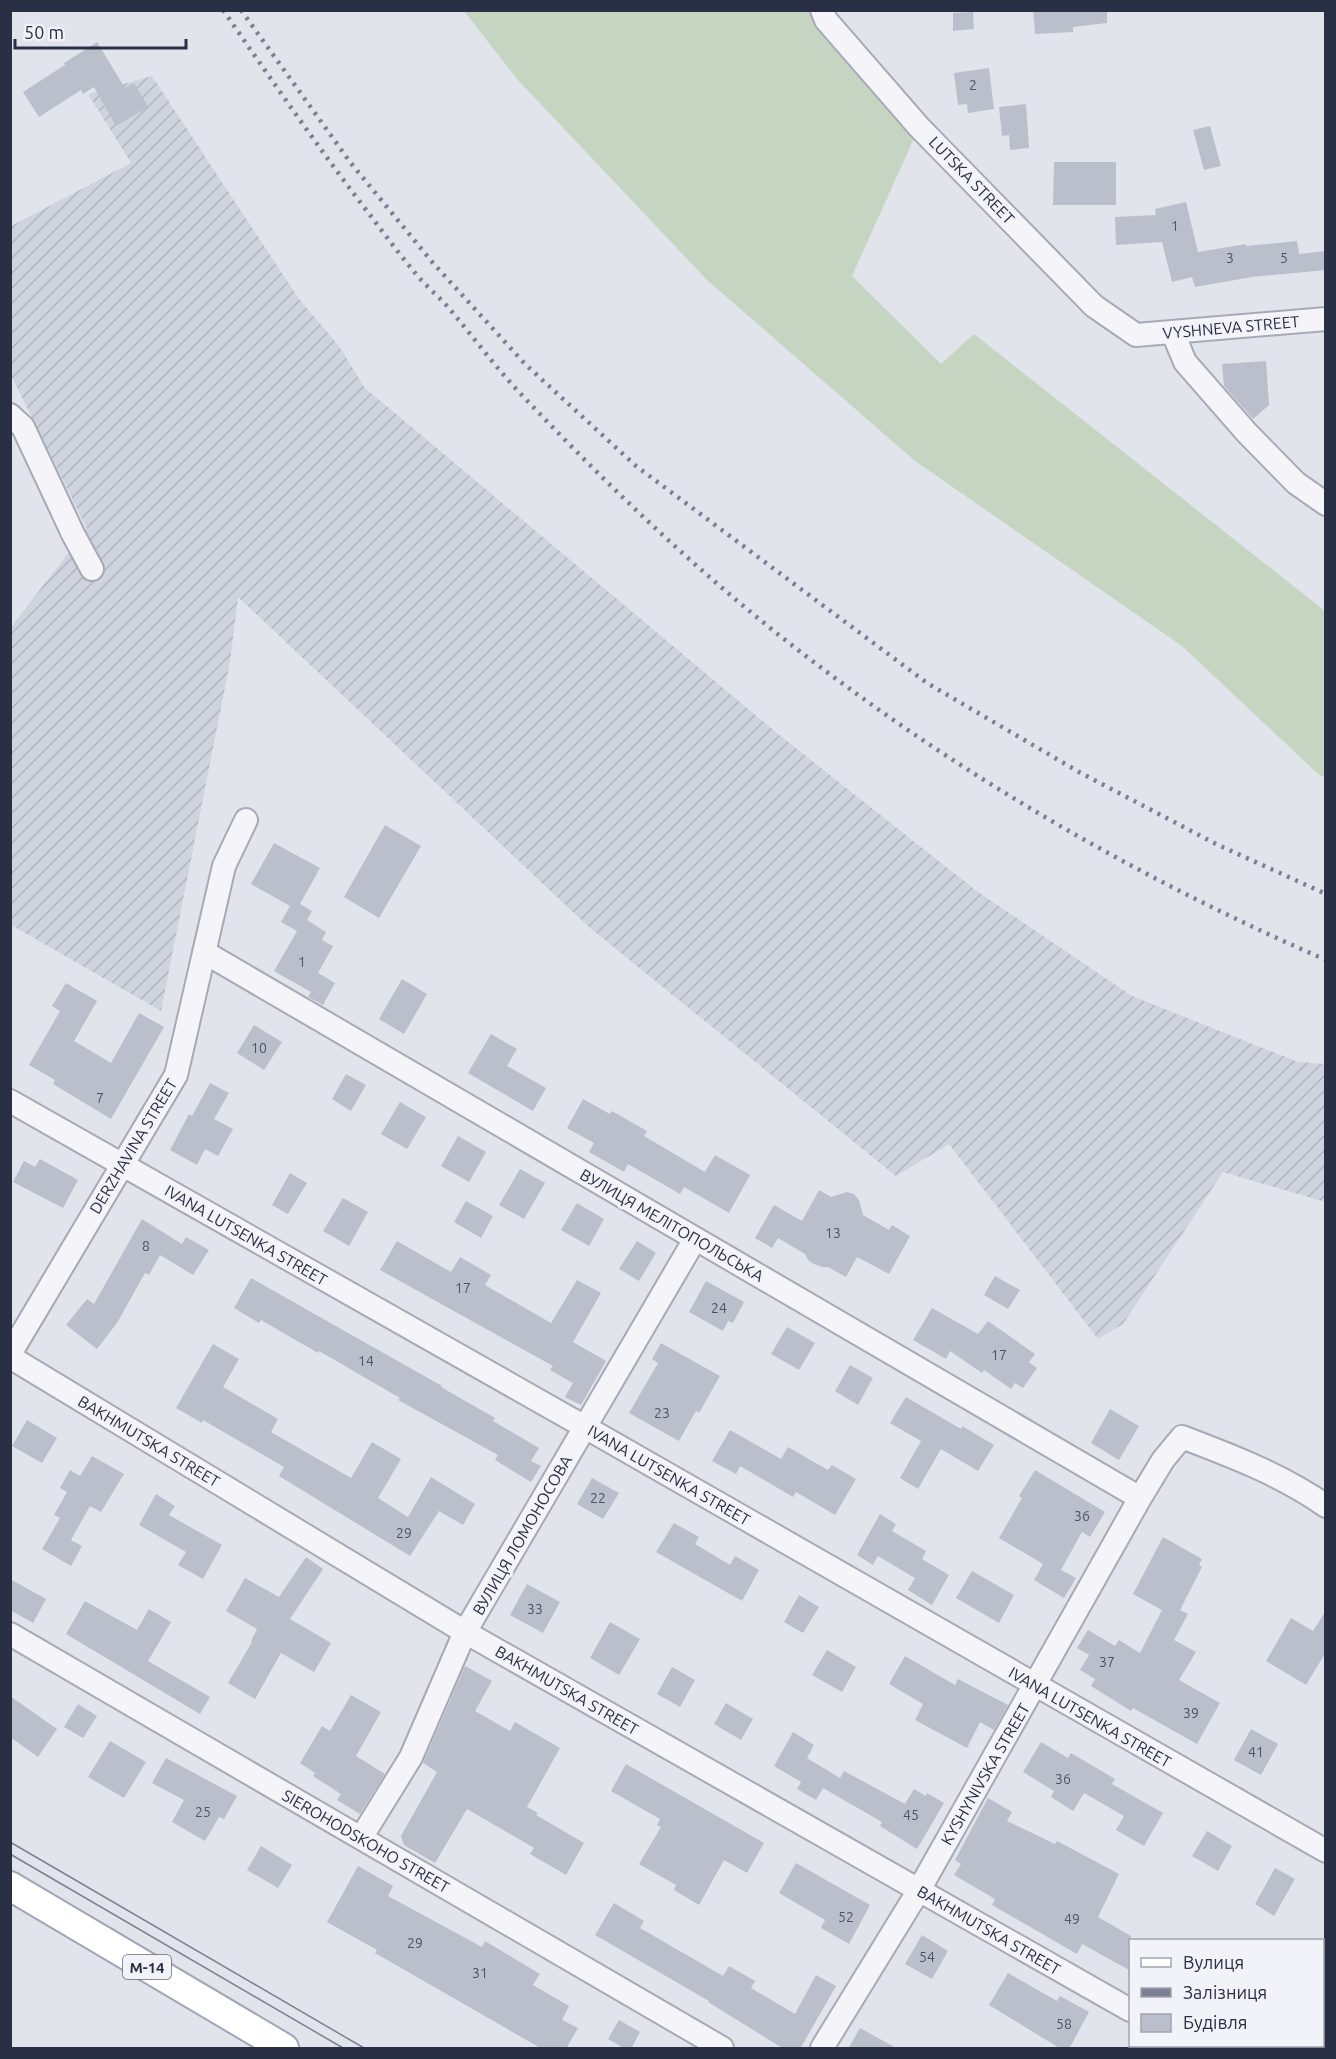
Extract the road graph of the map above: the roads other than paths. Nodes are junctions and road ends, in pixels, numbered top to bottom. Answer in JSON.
{"nodes":[{"id":1,"x":822,"y":10,"type":"edge"},
{"id":2,"x":1326,"y":319,"type":"edge"},
{"id":3,"x":1173,"y":333,"type":"junction"},
{"id":4,"x":1136,"y":335,"type":"joint"},
{"id":5,"x":10,"y":415,"type":"edge"},
{"id":6,"x":1326,"y":504,"type":"edge"},
{"id":7,"x":92,"y":569,"type":"dead end"},
{"id":8,"x":246,"y":819,"type":"dead end"},
{"id":9,"x":204,"y":952,"type":"junction"},
{"id":10,"x":10,"y":1101,"type":"edge"},
{"id":11,"x":122,"y":1165,"type":"junction"},
{"id":12,"x":695,"y":1239,"type":"junction"},
{"id":13,"x":10,"y":1356,"type":"edge"},
{"id":14,"x":585,"y":1427,"type":"junction"},
{"id":15,"x":1140,"y":1498,"type":"junction"},
{"id":16,"x":1326,"y":1506,"type":"edge"},
{"id":17,"x":465,"y":1632,"type":"junction"},
{"id":18,"x":10,"y":1634,"type":"edge"},
{"id":19,"x":1035,"y":1686,"type":"junction"},
{"id":20,"x":361,"y":1838,"type":"junction"},
{"id":21,"x":1326,"y":1851,"type":"edge"},
{"id":22,"x":10,"y":1886,"type":"edge"},
{"id":23,"x":919,"y":1890,"type":"junction"},
{"id":24,"x":1129,"y":2009,"type":"edge"},
{"id":25,"x":284,"y":2049,"type":"edge"},
{"id":26,"x":722,"y":2049,"type":"edge"},
{"id":27,"x":822,"y":2049,"type":"edge"}],
"edges":[{"from":1,"to":4,"type":"street","name":"LUTSKA STREET"},
{"from":2,"to":3,"type":"street","name":"VYSHNEVA STREET"},
{"from":3,"to":4,"type":"street","name":"VYSHNEVA STREET"},
{"from":3,"to":6,"type":"street"},
{"from":5,"to":7,"type":"street"},
{"from":8,"to":9,"type":"street","name":"DERZHAVINA STREET"},
{"from":9,"to":11,"type":"street","name":"DERZHAVINA STREET"},
{"from":9,"to":12,"type":"street","name":"ВУЛИЦЯ МЕЛІТОПОЛЬСЬКА"},
{"from":10,"to":11,"type":"street","name":"IVANA LUTSENKA STREET"},
{"from":11,"to":13,"type":"street","name":"DERZHAVINA STREET"},
{"from":11,"to":14,"type":"street","name":"IVANA LUTSENKA STREET"},
{"from":12,"to":14,"type":"street","name":"ВУЛИЦЯ ЛОМОНОСОВА"},
{"from":12,"to":15,"type":"street","name":"ВУЛИЦЯ МЕЛІТОПОЛЬСЬКА"},
{"from":13,"to":17,"type":"street","name":"BAKHMUTSKA STREET"},
{"from":14,"to":17,"type":"street","name":"ВУЛИЦЯ ЛОМОНОСОВА"},
{"from":14,"to":19,"type":"street","name":"IVANA LUTSENKA STREET"},
{"from":15,"to":16,"type":"street","name":"KYSHYNIVSKA STREET"},
{"from":15,"to":19,"type":"street","name":"KYSHYNIVSKA STREET"},
{"from":17,"to":20,"type":"street","name":"ВУЛИЦЯ ЛОМОНОСОВА"},
{"from":17,"to":23,"type":"street","name":"BAKHMUTSKA STREET"},
{"from":18,"to":20,"type":"street","name":"SIEROHODSKOHO STREET"},
{"from":19,"to":21,"type":"street","name":"IVANA LUTSENKA STREET"},
{"from":19,"to":23,"type":"street","name":"KYSHYNIVSKA STREET"},
{"from":20,"to":26,"type":"street","name":"SIEROHODSKOHO STREET"},
{"from":22,"to":25,"type":"main road","number":"М-14"},
{"from":23,"to":24,"type":"street","name":"BAKHMUTSKA STREET"},
{"from":23,"to":27,"type":"street","name":"KYSHYNIVSKA STREET"}]}
